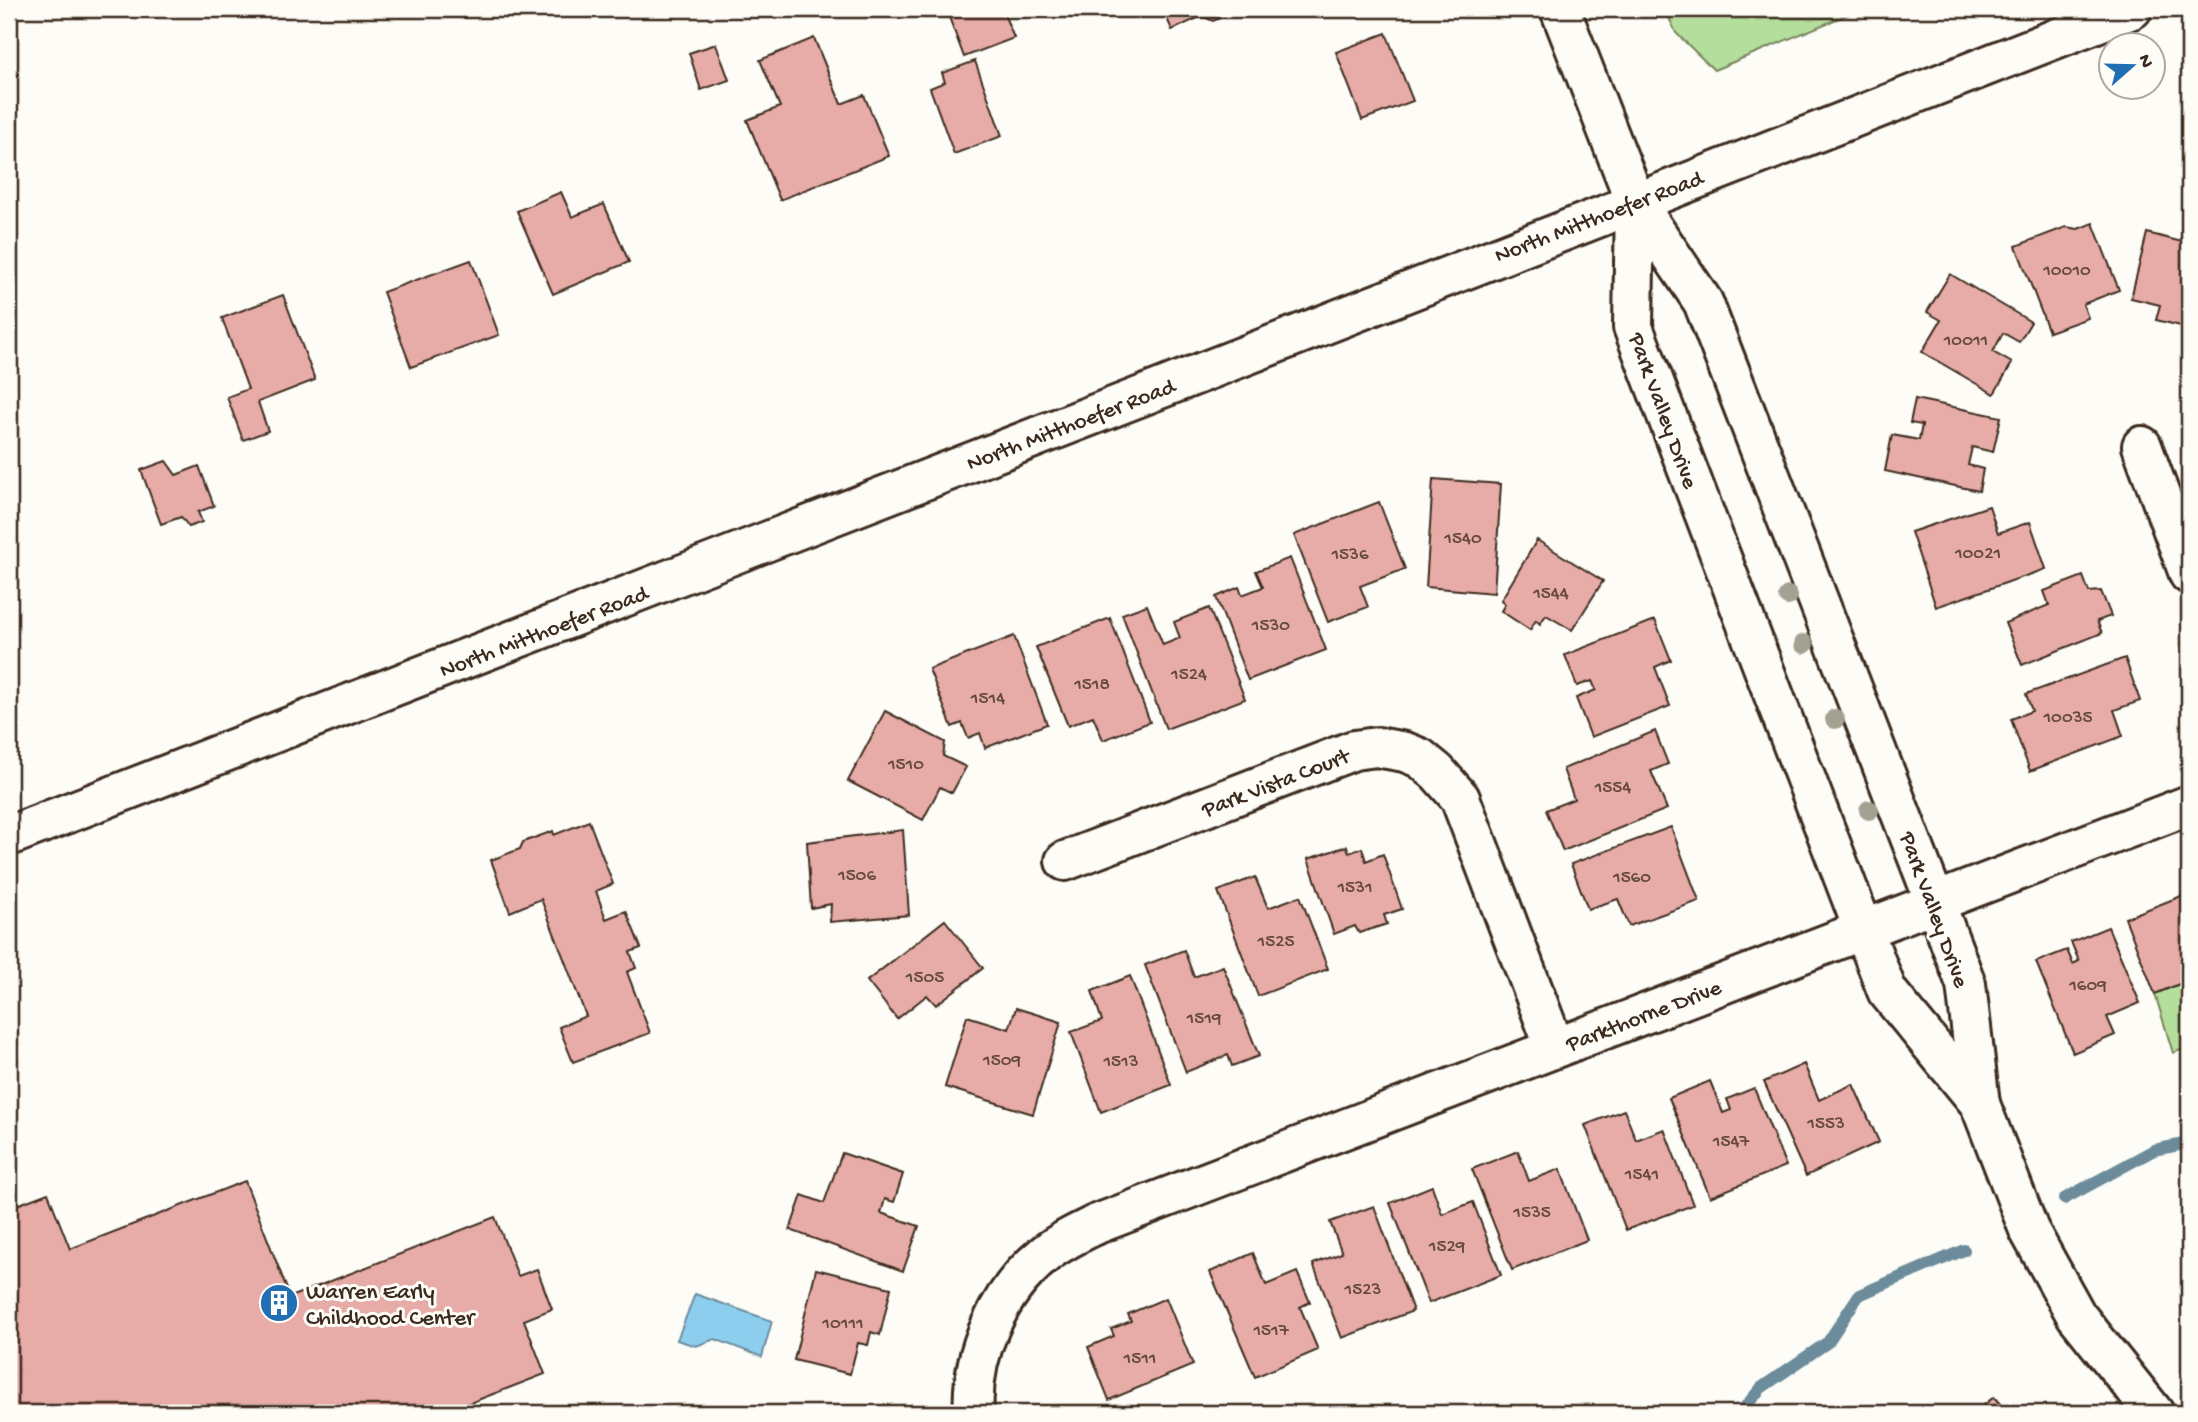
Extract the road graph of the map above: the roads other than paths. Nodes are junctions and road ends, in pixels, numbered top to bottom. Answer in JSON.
{"nodes":[{"id":1,"x":1560,"y":9,"type":"edge"},
{"id":2,"x":2132,"y":9,"type":"edge"},
{"id":3,"x":1635,"y":201,"type":"junction"},
{"id":4,"x":2142,"y":446,"type":"dead end"},
{"id":5,"x":2189,"y":574,"type":"edge"},
{"id":6,"x":2189,"y":805,"type":"edge"},
{"id":7,"x":9,"y":836,"type":"edge"},
{"id":8,"x":1065,"y":861,"type":"dead end"},
{"id":9,"x":1935,"y":902,"type":"junction"},
{"id":10,"x":1864,"y":929,"type":"junction"},
{"id":11,"x":1555,"y":1048,"type":"junction"},
{"id":12,"x":1980,"y":1104,"type":"junction"},
{"id":13,"x":974,"y":1413,"type":"edge"},
{"id":14,"x":2154,"y":1413,"type":"edge"}],
"edges":[{"from":1,"to":3,"type":"street"},
{"from":2,"to":3,"type":"street","name":"North Mitthoefer Road"},
{"from":3,"to":7,"type":"street","name":"North Mitthoefer Road"},
{"from":3,"to":9,"type":"street","name":"Park Valley Drive"},
{"from":3,"to":10,"type":"street","name":"Park Valley Drive"},
{"from":4,"to":5,"type":"street"},
{"from":6,"to":9,"type":"street","name":"Parkthorne Drive"},
{"from":8,"to":11,"type":"street","name":"Park Vista Court"},
{"from":9,"to":10,"type":"street","name":"Parkthorne Drive"},
{"from":9,"to":12,"type":"street","name":"Park Valley Drive"},
{"from":10,"to":11,"type":"street","name":"Parkthorne Drive"},
{"from":10,"to":12,"type":"street","name":"Park Valley Drive"},
{"from":11,"to":13,"type":"street","name":"Parkthorne Drive"},
{"from":12,"to":14,"type":"street","name":"Park Valley Drive"}]}
